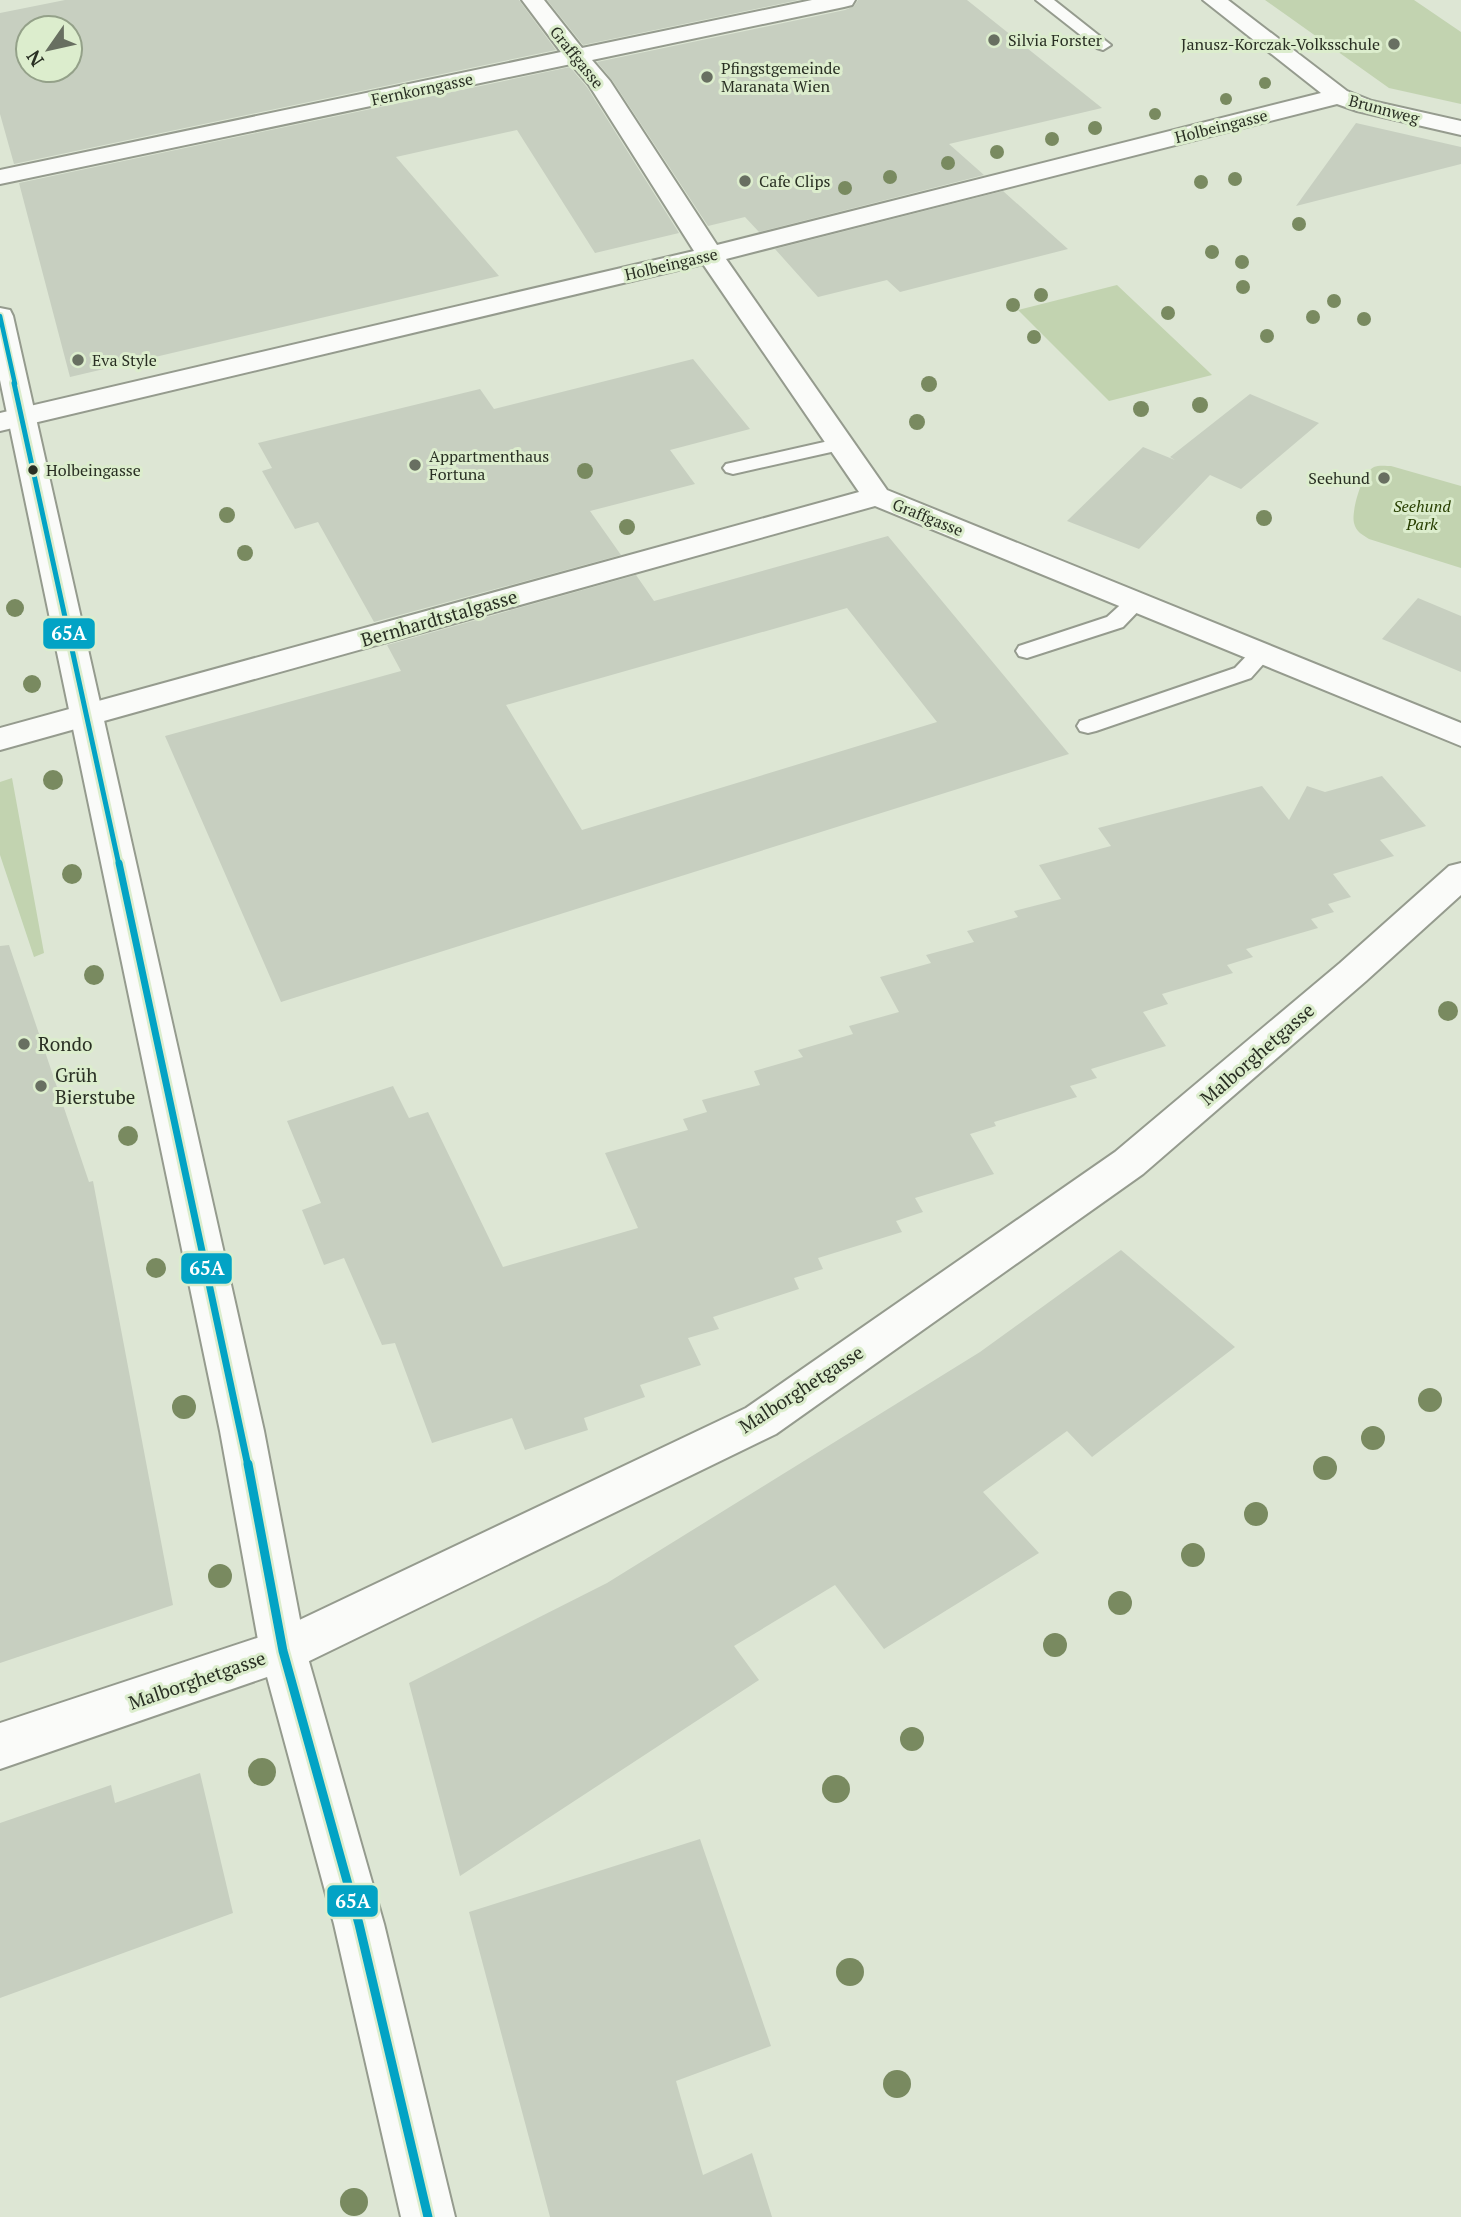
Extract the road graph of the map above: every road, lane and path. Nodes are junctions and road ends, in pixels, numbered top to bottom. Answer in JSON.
{"nodes":[{"id":1,"x":533,"y":0,"type":"edge"},
{"id":2,"x":844,"y":0,"type":"edge"},
{"id":3,"x":1044,"y":0,"type":"edge"},
{"id":4,"x":1214,"y":0,"type":"edge"},
{"id":5,"x":1103,"y":45,"type":"dead end"},
{"id":6,"x":577,"y":57,"type":"junction"},
{"id":7,"x":1339,"y":96,"type":"junction"},
{"id":8,"x":1461,"y":128,"type":"edge"},
{"id":9,"x":0,"y":177,"type":"edge"},
{"id":10,"x":710,"y":255,"type":"junction"},
{"id":11,"x":0,"y":316,"type":"edge"},
{"id":12,"x":11,"y":420,"type":"edge"},
{"id":13,"x":842,"y":444,"type":"junction"},
{"id":14,"x":733,"y":468,"type":"dead end"},
{"id":15,"x":877,"y":496,"type":"junction"},
{"id":16,"x":1136,"y":602,"type":"junction"},
{"id":17,"x":1027,"y":651,"type":"dead end"},
{"id":18,"x":1262,"y":653,"type":"junction"},
{"id":19,"x":86,"y":716,"type":"junction"},
{"id":20,"x":1088,"y":726,"type":"dead end"},
{"id":21,"x":1461,"y":735,"type":"edge"},
{"id":22,"x":0,"y":739,"type":"edge"},
{"id":23,"x":1461,"y":875,"type":"edge"},
{"id":24,"x":283,"y":1651,"type":"junction"},
{"id":25,"x":0,"y":1746,"type":"edge"},
{"id":26,"x":428,"y":2217,"type":"edge"}],
"edges":[{"from":1,"to":6,"type":"street","name":"Graffgasse"},
{"from":2,"to":6,"type":"street","name":"Fernkorngasse"},
{"from":3,"to":5,"type":"lane"},
{"from":4,"to":7,"type":"street","name":"Brunnweg"},
{"from":6,"to":9,"type":"street","name":"Fernkorngasse"},
{"from":6,"to":10,"type":"street","name":"Graffgasse"},
{"from":7,"to":8,"type":"street","name":"Brunnweg"},
{"from":7,"to":10,"type":"street","name":"Holbeingasse"},
{"from":10,"to":12,"type":"street","name":"Holbeingasse"},
{"from":10,"to":13,"type":"street","name":"Graffgasse"},
{"from":11,"to":12,"type":"street"},
{"from":12,"to":19,"type":"street"},
{"from":13,"to":14,"type":"lane"},
{"from":13,"to":15,"type":"street","name":"Graffgasse"},
{"from":15,"to":16,"type":"street","name":"Graffgasse"},
{"from":15,"to":19,"type":"street","name":"Bernhardtstalgasse"},
{"from":16,"to":17,"type":"lane"},
{"from":16,"to":18,"type":"street","name":"Graffgasse"},
{"from":18,"to":20,"type":"lane"},
{"from":18,"to":21,"type":"street","name":"Graffgasse"},
{"from":19,"to":22,"type":"street","name":"Bernhardtstalgasse"},
{"from":19,"to":24,"type":"street"},
{"from":23,"to":24,"type":"street","name":"Malborghetgasse"},
{"from":24,"to":25,"type":"street","name":"Malborghetgasse"},
{"from":24,"to":26,"type":"street"}]}
